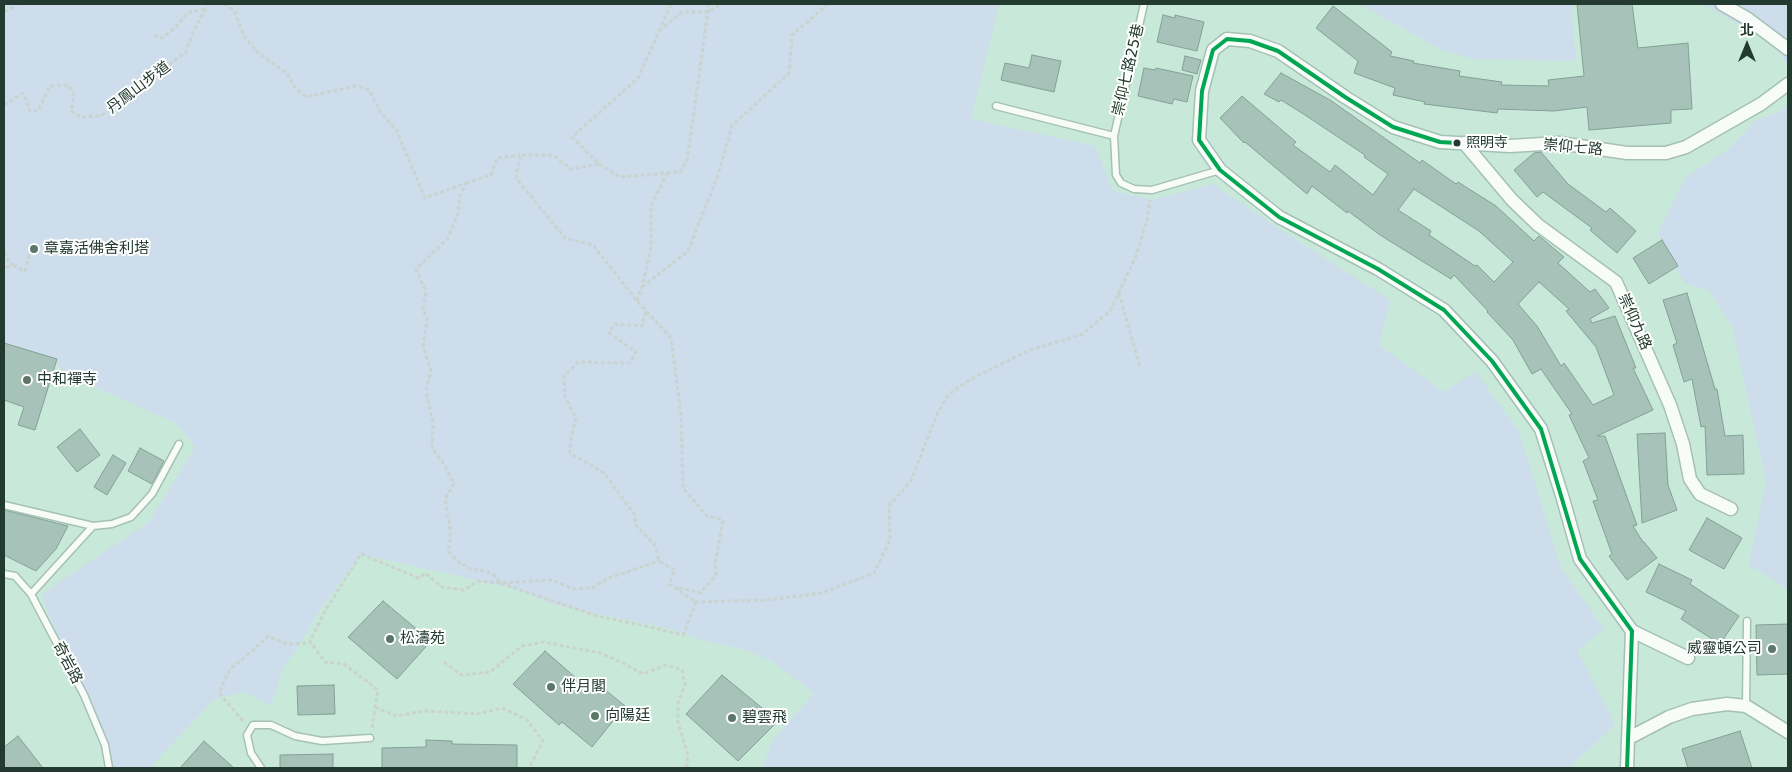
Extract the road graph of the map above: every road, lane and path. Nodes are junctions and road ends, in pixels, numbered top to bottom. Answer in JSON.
{"nodes":[{"id":1,"x":16,"y":4,"type":"edge"},
{"id":2,"x":208,"y":4,"type":"edge"},
{"id":3,"x":224,"y":4,"type":"edge"},
{"id":4,"x":671,"y":4,"type":"edge"},
{"id":5,"x":709,"y":4,"type":"edge"},
{"id":6,"x":721,"y":4,"type":"edge"},
{"id":7,"x":828,"y":4,"type":"edge"},
{"id":8,"x":1144,"y":4,"type":"edge"},
{"id":9,"x":1722,"y":4,"type":"edge"},
{"id":10,"x":204,"y":9,"type":"junction"},
{"id":11,"x":4,"y":12,"type":"edge"},
{"id":12,"x":708,"y":12,"type":"junction"},
{"id":13,"x":657,"y":33,"type":"junction"},
{"id":14,"x":154,"y":35,"type":"dead end"},
{"id":15,"x":1788,"y":49,"type":"edge"},
{"id":16,"x":1788,"y":84,"type":"edge"},
{"id":17,"x":4,"y":105,"type":"edge"},
{"id":18,"x":996,"y":106,"type":"dead end"},
{"id":19,"x":1114,"y":136,"type":"junction"},
{"id":20,"x":1464,"y":144,"type":"junction"},
{"id":21,"x":520,"y":155,"type":"junction"},
{"id":22,"x":599,"y":164,"type":"junction"},
{"id":23,"x":1220,"y":170,"type":"junction"},
{"id":24,"x":668,"y":174,"type":"junction"},
{"id":25,"x":466,"y":184,"type":"junction"},
{"id":26,"x":1152,"y":190,"type":"junction"},
{"id":27,"x":4,"y":252,"type":"edge"},
{"id":28,"x":29,"y":255,"type":"dead end"},
{"id":29,"x":13,"y":265,"type":"junction"},
{"id":30,"x":4,"y":268,"type":"edge"},
{"id":31,"x":642,"y":287,"type":"junction"},
{"id":32,"x":1118,"y":293,"type":"junction"},
{"id":33,"x":637,"y":301,"type":"junction"},
{"id":34,"x":646,"y":311,"type":"junction"},
{"id":35,"x":1140,"y":367,"type":"dead end"},
{"id":36,"x":179,"y":444,"type":"dead end"},
{"id":37,"x":4,"y":505,"type":"edge"},
{"id":38,"x":1731,"y":509,"type":"dead end"},
{"id":39,"x":93,"y":526,"type":"junction"},
{"id":40,"x":659,"y":560,"type":"junction"},
{"id":41,"x":4,"y":574,"type":"edge"},
{"id":42,"x":500,"y":583,"type":"junction"},
{"id":43,"x":672,"y":586,"type":"junction"},
{"id":44,"x":32,"y":594,"type":"junction"},
{"id":45,"x":695,"y":602,"type":"junction"},
{"id":46,"x":1747,"y":621,"type":"dead end"},
{"id":47,"x":1632,"y":631,"type":"junction"},
{"id":48,"x":312,"y":643,"type":"junction"},
{"id":49,"x":1688,"y":658,"type":"dead end"},
{"id":50,"x":444,"y":662,"type":"dead end"},
{"id":51,"x":1746,"y":706,"type":"junction"},
{"id":52,"x":375,"y":707,"type":"junction"},
{"id":53,"x":250,"y":730,"type":"junction"},
{"id":54,"x":1788,"y":732,"type":"edge"},
{"id":55,"x":370,"y":738,"type":"joint"},
{"id":56,"x":1630,"y":738,"type":"junction"},
{"id":57,"x":109,"y":768,"type":"edge"},
{"id":58,"x":261,"y":768,"type":"edge"},
{"id":59,"x":529,"y":768,"type":"edge"},
{"id":60,"x":684,"y":768,"type":"edge"},
{"id":61,"x":1627,"y":768,"type":"edge"}],
"edges":[{"from":1,"to":11,"type":"path"},
{"from":2,"to":10,"type":"path","name":"丹鳳山步道"},
{"from":3,"to":25,"type":"path"},
{"from":4,"to":13,"type":"path"},
{"from":5,"to":12,"type":"path"},
{"from":6,"to":12,"type":"path"},
{"from":7,"to":31,"type":"path"},
{"from":8,"to":19,"type":"lane","name":"崇仰七路25巷"},
{"from":9,"to":15,"type":"street"},
{"from":10,"to":14,"type":"path"},
{"from":10,"to":17,"type":"path","name":"丹鳳山步道"},
{"from":12,"to":13,"type":"path"},
{"from":12,"to":24,"type":"path"},
{"from":13,"to":22,"type":"path"},
{"from":16,"to":20,"type":"street","name":"崇仰七路"},
{"from":18,"to":19,"type":"lane","name":"崇仰七路25巷"},
{"from":19,"to":26,"type":"lane","name":"崇仰七路25巷"},
{"from":20,"to":23,"type":"street","name":"崇仰七路"},
{"from":20,"to":38,"type":"street","name":"崇仰九路"},
{"from":21,"to":22,"type":"path"},
{"from":21,"to":25,"type":"path"},
{"from":21,"to":33,"type":"path"},
{"from":22,"to":24,"type":"path"},
{"from":23,"to":26,"type":"lane","name":"崇仰七路25巷"},
{"from":23,"to":47,"type":"street","name":"崇仰七路"},
{"from":24,"to":31,"type":"path"},
{"from":25,"to":42,"type":"path"},
{"from":26,"to":32,"type":"path"},
{"from":27,"to":29,"type":"path"},
{"from":28,"to":29,"type":"path"},
{"from":29,"to":30,"type":"path"},
{"from":31,"to":33,"type":"path"},
{"from":32,"to":35,"type":"path"},
{"from":32,"to":45,"type":"path"},
{"from":33,"to":34,"type":"path"},
{"from":34,"to":40,"type":"path"},
{"from":34,"to":43,"type":"path"},
{"from":36,"to":39,"type":"lane"},
{"from":37,"to":39,"type":"lane"},
{"from":39,"to":44,"type":"lane"},
{"from":40,"to":42,"type":"path"},
{"from":40,"to":43,"type":"path"},
{"from":41,"to":44,"type":"lane","name":"奇岩路"},
{"from":42,"to":45,"type":"path"},
{"from":42,"to":48,"type":"path"},
{"from":43,"to":45,"type":"path"},
{"from":44,"to":57,"type":"lane","name":"奇岩路"},
{"from":46,"to":51,"type":"lane"},
{"from":47,"to":49,"type":"street","name":"崇仰七路"},
{"from":47,"to":56,"type":"street"},
{"from":48,"to":52,"type":"path"},
{"from":48,"to":53,"type":"path"},
{"from":50,"to":60,"type":"path"},
{"from":51,"to":54,"type":"street"},
{"from":51,"to":56,"type":"street"},
{"from":52,"to":55,"type":"path"},
{"from":52,"to":59,"type":"path"},
{"from":53,"to":55,"type":"lane"},
{"from":53,"to":58,"type":"lane"},
{"from":56,"to":61,"type":"street"}]}
